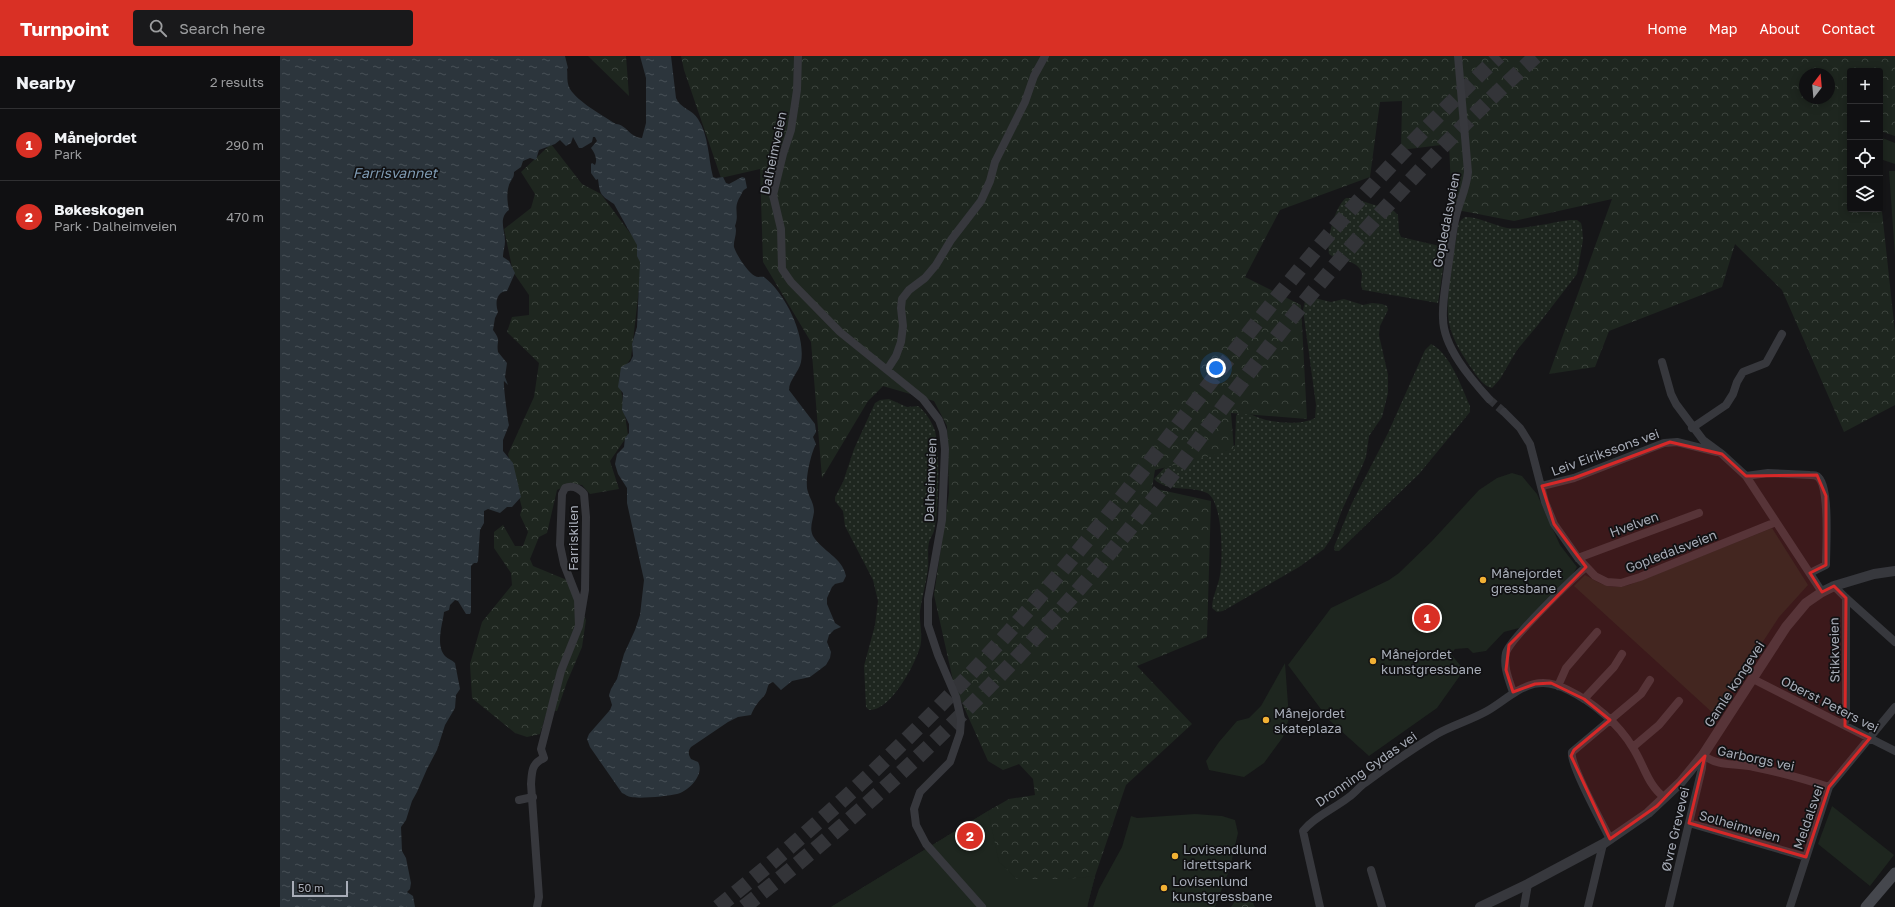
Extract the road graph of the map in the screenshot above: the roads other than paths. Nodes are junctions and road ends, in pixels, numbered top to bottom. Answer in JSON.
{"nodes":[{"id":1,"x":798,"y":56,"type":"edge"},
{"id":2,"x":1045,"y":56,"type":"edge"},
{"id":3,"x":1458,"y":56,"type":"edge"},
{"id":4,"x":1782,"y":334,"type":"dead end"},
{"id":5,"x":1662,"y":362,"type":"dead end"},
{"id":6,"x":887,"y":370,"type":"junction"},
{"id":7,"x":1489,"y":399,"type":"tunnel mouth"},
{"id":8,"x":1504,"y":412,"type":"tunnel mouth"},
{"id":9,"x":1692,"y":428,"type":"junction"},
{"id":10,"x":1722,"y":454,"type":"junction"},
{"id":11,"x":1746,"y":476,"type":"junction"},
{"id":12,"x":1542,"y":486,"type":"junction"},
{"id":13,"x":1699,"y":513,"type":"dead end"},
{"id":14,"x":1776,"y":522,"type":"junction"},
{"id":15,"x":1578,"y":558,"type":"junction"},
{"id":16,"x":1586,"y":567,"type":"junction"},
{"id":17,"x":1895,"y":570,"type":"edge"},
{"id":18,"x":1810,"y":573,"type":"junction"},
{"id":19,"x":1834,"y":586,"type":"junction"},
{"id":20,"x":1822,"y":592,"type":"junction"},
{"id":21,"x":1846,"y":598,"type":"junction"},
{"id":22,"x":579,"y":626,"type":"junction"},
{"id":23,"x":1597,"y":632,"type":"dead end"},
{"id":24,"x":1895,"y":642,"type":"edge"},
{"id":25,"x":1622,"y":654,"type":"dead end"},
{"id":26,"x":1753,"y":678,"type":"junction"},
{"id":27,"x":1650,"y":680,"type":"dead end"},
{"id":28,"x":1558,"y":686,"type":"junction"},
{"id":29,"x":1513,"y":692,"type":"junction"},
{"id":30,"x":1584,"y":699,"type":"junction"},
{"id":31,"x":1678,"y":700,"type":"dead end"},
{"id":32,"x":1895,"y":707,"type":"edge"},
{"id":33,"x":1610,"y":721,"type":"junction"},
{"id":34,"x":1844,"y":725,"type":"junction"},
{"id":35,"x":1870,"y":738,"type":"junction"},
{"id":36,"x":1633,"y":747,"type":"junction"},
{"id":37,"x":1895,"y":752,"type":"edge"},
{"id":38,"x":1703,"y":756,"type":"junction"},
{"id":39,"x":1829,"y":787,"type":"junction"},
{"id":40,"x":533,"y":797,"type":"junction"},
{"id":41,"x":1665,"y":798,"type":"junction"},
{"id":42,"x":519,"y":800,"type":"dead end"},
{"id":43,"x":1689,"y":824,"type":"junction"},
{"id":44,"x":1607,"y":841,"type":"junction"},
{"id":45,"x":1806,"y":858,"type":"junction"},
{"id":46,"x":1371,"y":870,"type":"dead end"},
{"id":47,"x":1895,"y":873,"type":"edge"},
{"id":48,"x":1528,"y":884,"type":"junction"},
{"id":49,"x":537,"y":907,"type":"edge"},
{"id":50,"x":982,"y":907,"type":"edge"},
{"id":51,"x":1320,"y":907,"type":"edge"},
{"id":52,"x":1382,"y":907,"type":"edge"},
{"id":53,"x":1480,"y":907,"type":"edge"},
{"id":54,"x":1524,"y":907,"type":"edge"},
{"id":55,"x":1588,"y":907,"type":"edge"},
{"id":56,"x":1669,"y":907,"type":"edge"},
{"id":57,"x":1790,"y":907,"type":"edge"},
{"id":58,"x":1866,"y":907,"type":"edge"}],
"edges":[{"from":1,"to":6,"type":"street","name":"Dalheimveien"},
{"from":2,"to":6,"type":"street"},
{"from":3,"to":7,"type":"street","name":"Gopledalsveien"},
{"from":4,"to":9,"type":"street"},
{"from":5,"to":9,"type":"street","name":"Leiv Eirikssons vei"},
{"from":6,"to":50,"type":"street","name":"Dalheimveien"},
{"from":8,"to":12,"type":"street","name":"Gopledalsveien"},
{"from":9,"to":10,"type":"street","name":"Leiv Eirikssons vei"},
{"from":10,"to":11,"type":"street","name":"Leiv Eirikssons vei"},
{"from":10,"to":12,"type":"street","name":"Leiv Eirikssons vei"},
{"from":11,"to":14,"type":"street","name":"Leiv Eirikssons vei"},
{"from":11,"to":18,"type":"street"},
{"from":12,"to":15,"type":"street","name":"Gopledalsveien"},
{"from":13,"to":15,"type":"street","name":"Hvelven"},
{"from":14,"to":16,"type":"street","name":"Gopledalsveien"},
{"from":14,"to":18,"type":"street","name":"Leiv Eirikssons vei"},
{"from":15,"to":16,"type":"street","name":"Gopledalsveien"},
{"from":16,"to":29,"type":"street"},
{"from":17,"to":19,"type":"street","name":"Gamle kongevei"},
{"from":18,"to":20,"type":"street","name":"Leiv Eirikssons vei"},
{"from":19,"to":20,"type":"street","name":"Gamle kongevei"},
{"from":19,"to":21,"type":"street"},
{"from":20,"to":26,"type":"street","name":"Gamle kongevei"},
{"from":21,"to":24,"type":"street"},
{"from":21,"to":34,"type":"street","name":"Stikkveien"},
{"from":22,"to":22,"type":"street","name":"Farriskilen"},
{"from":22,"to":40,"type":"street","name":"Farriskilen"},
{"from":23,"to":28,"type":"street"},
{"from":25,"to":30,"type":"street"},
{"from":26,"to":34,"type":"street","name":"Oberst Peters vei"},
{"from":26,"to":38,"type":"street","name":"Gamle kongevei"},
{"from":27,"to":33,"type":"street"},
{"from":28,"to":29,"type":"street","name":"Dronning Gydas vei"},
{"from":28,"to":30,"type":"street","name":"Dronning Gydas vei"},
{"from":29,"to":51,"type":"street","name":"Dronning Gydas vei"},
{"from":30,"to":33,"type":"street","name":"Dronning Gydas vei"},
{"from":31,"to":36,"type":"street"},
{"from":32,"to":35,"type":"street","name":"Meldalsvei"},
{"from":33,"to":36,"type":"street","name":"Dronning Gydas vei"},
{"from":33,"to":44,"type":"street"},
{"from":34,"to":35,"type":"street","name":"Oberst Peters vei"},
{"from":35,"to":37,"type":"street","name":"Oberst Peters vei"},
{"from":35,"to":39,"type":"street","name":"Meldalsvei"},
{"from":36,"to":41,"type":"street","name":"Dronning Gydas vei"},
{"from":38,"to":39,"type":"street","name":"Garborgs vei"},
{"from":38,"to":41,"type":"street","name":"Gamle kongevei"},
{"from":38,"to":43,"type":"street","name":"Øvre Grevevei"},
{"from":39,"to":45,"type":"street","name":"Meldalsvei"},
{"from":40,"to":42,"type":"street"},
{"from":40,"to":49,"type":"street","name":"Farriskilen"},
{"from":41,"to":44,"type":"street","name":"Gamle kongevei"},
{"from":43,"to":45,"type":"street","name":"Solheimveien"},
{"from":43,"to":56,"type":"street","name":"Øvre Grevevei"},
{"from":44,"to":48,"type":"street","name":"Gamle kongevei"},
{"from":44,"to":55,"type":"street"},
{"from":45,"to":57,"type":"street","name":"Meldalsvei"},
{"from":46,"to":52,"type":"street"},
{"from":47,"to":58,"type":"main road"},
{"from":48,"to":53,"type":"street","name":"Gamle kongevei"},
{"from":48,"to":54,"type":"street"}]}
